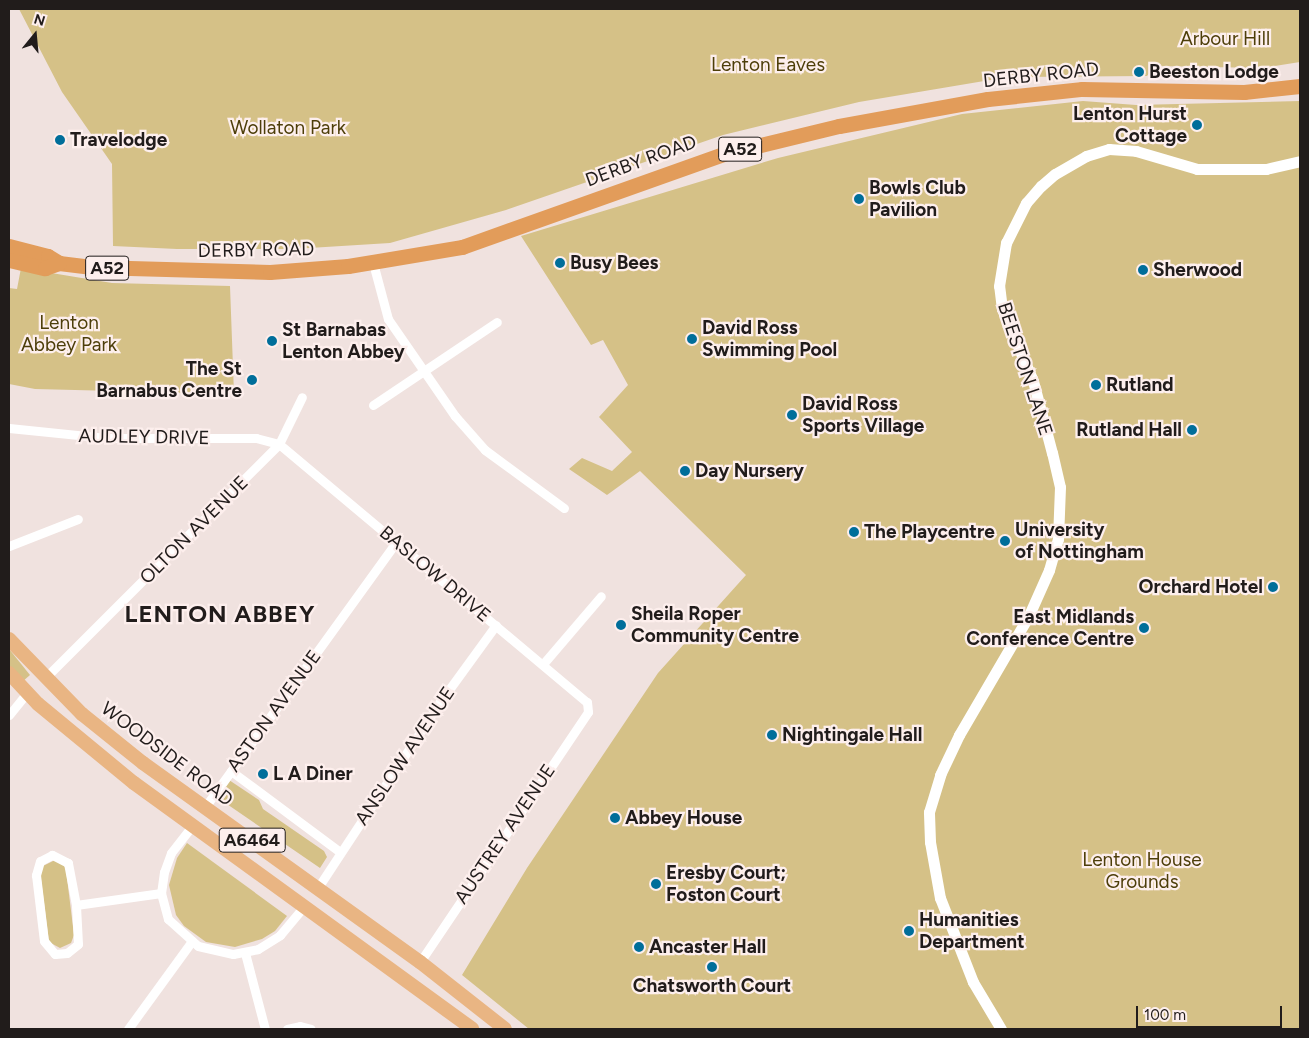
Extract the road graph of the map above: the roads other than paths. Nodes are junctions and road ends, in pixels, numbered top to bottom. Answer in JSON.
{"nodes":[{"id":1,"x":1300,"y":86,"type":"edge"},
{"id":2,"x":1300,"y":161,"type":"edge"},
{"id":3,"x":9,"y":246,"type":"edge"},
{"id":4,"x":9,"y":260,"type":"edge"},
{"id":5,"x":59,"y":263,"type":"junction"},
{"id":6,"x":373,"y":263,"type":"junction"},
{"id":7,"x":497,"y":322,"type":"dead end"},
{"id":8,"x":424,"y":371,"type":"junction"},
{"id":9,"x":302,"y":398,"type":"dead end"},
{"id":10,"x":373,"y":405,"type":"dead end"},
{"id":11,"x":9,"y":428,"type":"edge"},
{"id":12,"x":279,"y":444,"type":"junction"},
{"id":13,"x":541,"y":492,"type":"junction"},
{"id":14,"x":536,"y":502,"type":"dead end"},
{"id":15,"x":564,"y":508,"type":"dead end"},
{"id":16,"x":78,"y":519,"type":"dead end"},
{"id":17,"x":396,"y":542,"type":"junction"},
{"id":18,"x":9,"y":546,"type":"edge"},
{"id":19,"x":600,"y":596,"type":"dead end"},
{"id":20,"x":496,"y":625,"type":"junction"},
{"id":21,"x":9,"y":639,"type":"edge"},
{"id":22,"x":543,"y":664,"type":"junction"},
{"id":23,"x":9,"y":673,"type":"edge"},
{"id":24,"x":44,"y":678,"type":"junction"},
{"id":25,"x":27,"y":694,"type":"junction"},
{"id":26,"x":589,"y":705,"type":"joint"},
{"id":27,"x":9,"y":715,"type":"edge"},
{"id":28,"x":231,"y":771,"type":"junction"},
{"id":29,"x":206,"y":807,"type":"junction"},
{"id":30,"x":192,"y":826,"type":"junction"},
{"id":31,"x":340,"y":852,"type":"junction"},
{"id":32,"x":317,"y":889,"type":"junction"},
{"id":33,"x":161,"y":893,"type":"junction"},
{"id":34,"x":76,"y":905,"type":"junction"},
{"id":35,"x":303,"y":908,"type":"junction"},
{"id":36,"x":192,"y":941,"type":"junction"},
{"id":37,"x":245,"y":953,"type":"junction"},
{"id":38,"x":420,"y":962,"type":"junction"},
{"id":39,"x":486,"y":1012,"type":"junction"},
{"id":40,"x":128,"y":1029,"type":"edge"},
{"id":41,"x":265,"y":1029,"type":"edge"},
{"id":42,"x":287,"y":1029,"type":"edge"},
{"id":43,"x":311,"y":1029,"type":"edge"},
{"id":44,"x":472,"y":1029,"type":"edge"},
{"id":45,"x":505,"y":1029,"type":"edge"},
{"id":46,"x":1001,"y":1029,"type":"edge"}],
"edges":[{"from":1,"to":6,"type":"highway","name":"DERBY ROAD","number":"A52"},
{"from":2,"to":46,"type":"street","name":"BEESTON LANE"},
{"from":3,"to":5,"type":"highway","name":"DERBY ROAD","number":"A52"},
{"from":4,"to":5,"type":"highway","name":"DERBY ROAD","number":"A52"},
{"from":5,"to":6,"type":"highway","name":"DERBY ROAD","number":"A52"},
{"from":6,"to":8,"type":"street"},
{"from":7,"to":8,"type":"street"},
{"from":8,"to":10,"type":"street"},
{"from":8,"to":13,"type":"street"},
{"from":9,"to":12,"type":"street","name":"OLTON AVENUE"},
{"from":11,"to":12,"type":"street","name":"AUDLEY DRIVE"},
{"from":12,"to":17,"type":"street","name":"BASLOW DRIVE"},
{"from":12,"to":24,"type":"street","name":"OLTON AVENUE"},
{"from":13,"to":14,"type":"street"},
{"from":13,"to":15,"type":"street"},
{"from":16,"to":18,"type":"street"},
{"from":17,"to":20,"type":"street","name":"BASLOW DRIVE"},
{"from":17,"to":28,"type":"street","name":"ASTON AVENUE"},
{"from":19,"to":22,"type":"street"},
{"from":20,"to":22,"type":"street","name":"BASLOW DRIVE"},
{"from":20,"to":31,"type":"street","name":"ANSLOW AVENUE"},
{"from":21,"to":24,"type":"main road","name":"WOODSIDE ROAD","number":"A6464"},
{"from":22,"to":26,"type":"street","name":"BASLOW DRIVE"},
{"from":23,"to":25,"type":"main road","number":"A6464"},
{"from":24,"to":29,"type":"main road","name":"WOODSIDE ROAD","number":"A6464"},
{"from":25,"to":27,"type":"street"},
{"from":25,"to":30,"type":"main road","number":"A6464"},
{"from":26,"to":38,"type":"street","name":"AUSTREY AVENUE"},
{"from":28,"to":29,"type":"street","name":"ASTON AVENUE"},
{"from":28,"to":31,"type":"street","name":"WOODSIDE ROAD"},
{"from":29,"to":32,"type":"main road","name":"WOODSIDE ROAD","number":"A6464"},
{"from":30,"to":33,"type":"street"},
{"from":30,"to":35,"type":"main road","number":"A6464"},
{"from":31,"to":32,"type":"street","name":"ANSLOW AVENUE"},
{"from":32,"to":35,"type":"main road"},
{"from":32,"to":38,"type":"main road","name":"WOODSIDE ROAD","number":"A6464"},
{"from":33,"to":34,"type":"street"},
{"from":33,"to":36,"type":"street"},
{"from":34,"to":34,"type":"street"},
{"from":35,"to":37,"type":"street"},
{"from":35,"to":44,"type":"main road","number":"A6464"},
{"from":36,"to":37,"type":"street"},
{"from":36,"to":40,"type":"street"},
{"from":37,"to":41,"type":"street"},
{"from":38,"to":39,"type":"main road","name":"WOODSIDE ROAD","number":"A6464"},
{"from":39,"to":44,"type":"main road"},
{"from":39,"to":45,"type":"main road","name":"WOODSIDE ROAD","number":"A6464"},
{"from":42,"to":43,"type":"street"}]}
